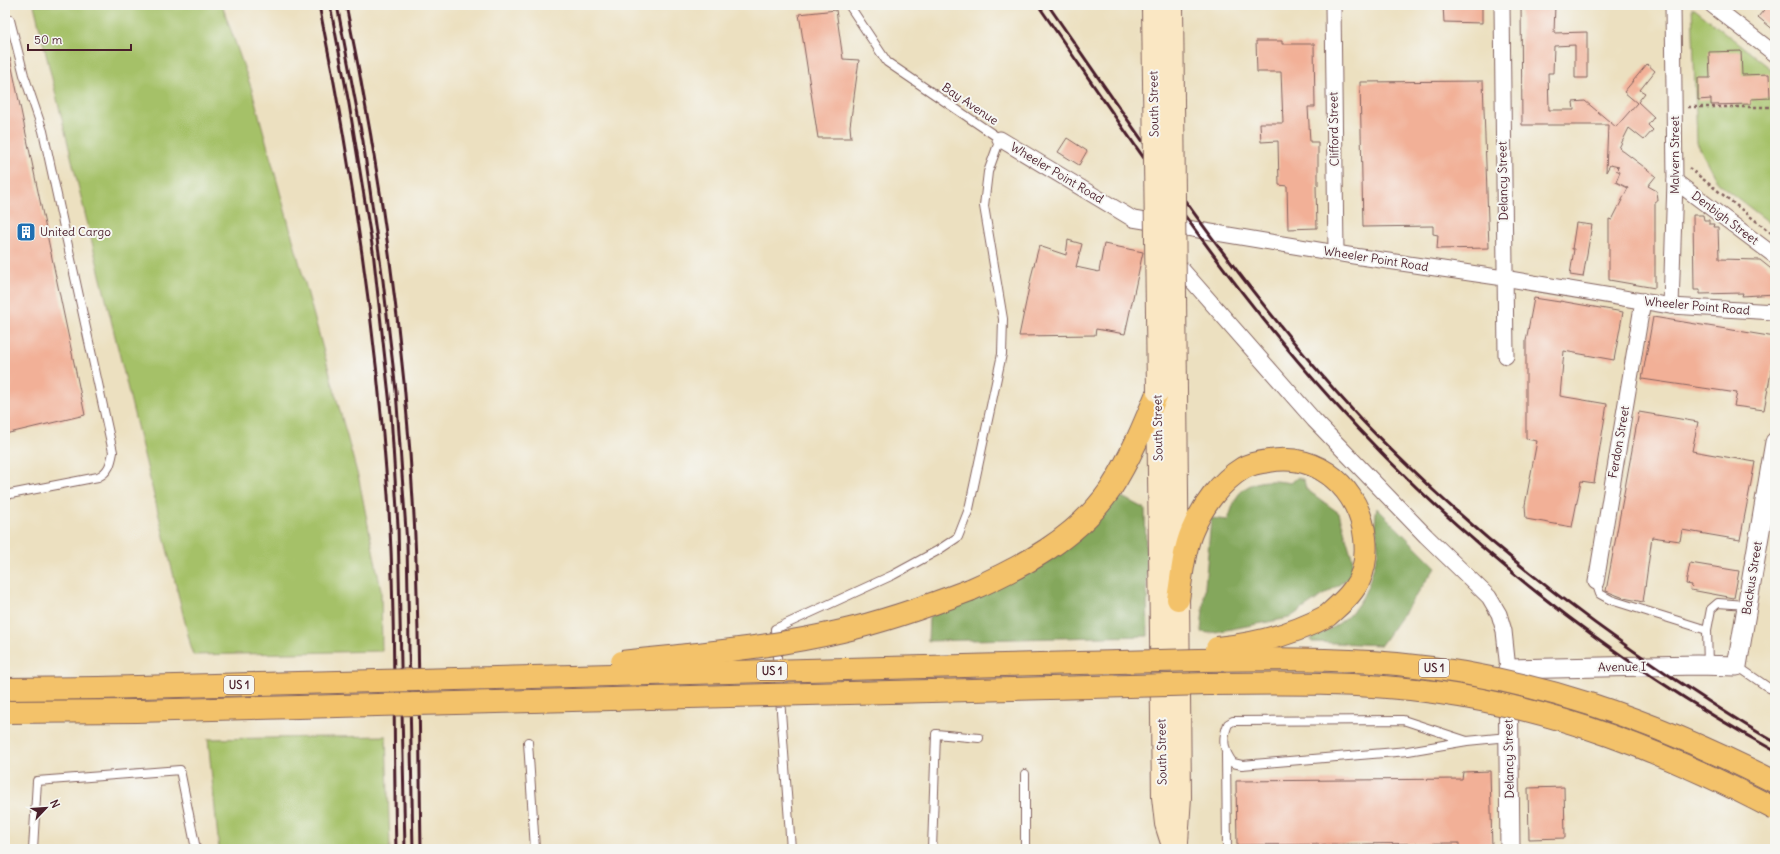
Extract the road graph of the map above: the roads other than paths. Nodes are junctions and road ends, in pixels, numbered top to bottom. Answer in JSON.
{"nodes":[{"id":1,"x":849,"y":5,"type":"edge"},
{"id":2,"x":1153,"y":5,"type":"edge"},
{"id":3,"x":1172,"y":5,"type":"edge"},
{"id":4,"x":1333,"y":5,"type":"edge"},
{"id":5,"x":1502,"y":5,"type":"edge"},
{"id":6,"x":1673,"y":5,"type":"edge"},
{"id":7,"x":1712,"y":5,"type":"edge"},
{"id":8,"x":5,"y":22,"type":"edge"},
{"id":9,"x":1775,"y":54,"type":"edge"},
{"id":10,"x":1000,"y":139,"type":"junction"},
{"id":11,"x":1675,"y":181,"type":"junction"},
{"id":12,"x":1133,"y":219,"type":"junction"},
{"id":13,"x":1336,"y":253,"type":"junction"},
{"id":14,"x":1775,"y":256,"type":"edge"},
{"id":15,"x":1504,"y":278,"type":"junction"},
{"id":16,"x":1643,"y":301,"type":"junction"},
{"id":17,"x":1671,"y":306,"type":"junction"},
{"id":18,"x":1775,"y":312,"type":"edge"},
{"id":19,"x":1506,"y":356,"type":"dead end"},
{"id":20,"x":1167,"y":391,"type":"junction"},
{"id":21,"x":1775,"y":442,"type":"edge"},
{"id":22,"x":5,"y":496,"type":"edge"},
{"id":23,"x":1770,"y":508,"type":"edge"},
{"id":24,"x":1596,"y":582,"type":"joint"},
{"id":25,"x":1178,"y":600,"type":"junction"},
{"id":26,"x":1747,"y":605,"type":"junction"},
{"id":27,"x":1707,"y":630,"type":"junction"},
{"id":28,"x":1072,"y":663,"type":"junction"},
{"id":29,"x":1708,"y":665,"type":"junction"},
{"id":30,"x":1737,"y":666,"type":"junction"},
{"id":31,"x":1508,"y":669,"type":"junction"},
{"id":32,"x":472,"y":679,"type":"junction"},
{"id":33,"x":5,"y":689,"type":"edge"},
{"id":34,"x":1775,"y":690,"type":"edge"},
{"id":35,"x":5,"y":712,"type":"edge"},
{"id":36,"x":1508,"y":737,"type":"junction"},
{"id":37,"x":979,"y":738,"type":"dead end"},
{"id":38,"x":1467,"y":741,"type":"junction"},
{"id":39,"x":528,"y":742,"type":"dead end"},
{"id":40,"x":1226,"y":751,"type":"junction"},
{"id":41,"x":1025,"y":774,"type":"dead end"},
{"id":42,"x":1775,"y":782,"type":"edge"},
{"id":43,"x":1775,"y":809,"type":"edge"},
{"id":44,"x":32,"y":849,"type":"edge"},
{"id":45,"x":196,"y":849,"type":"edge"},
{"id":46,"x":535,"y":849,"type":"edge"},
{"id":47,"x":791,"y":849,"type":"edge"},
{"id":48,"x":932,"y":849,"type":"edge"},
{"id":49,"x":1025,"y":849,"type":"edge"},
{"id":50,"x":1175,"y":849,"type":"edge"},
{"id":51,"x":1227,"y":849,"type":"edge"},
{"id":52,"x":1510,"y":849,"type":"edge"}],
"edges":[{"from":1,"to":10,"type":"lane","name":"Bay Avenue"},
{"from":2,"to":20,"type":"main road","name":"South Street","bridge":true},
{"from":3,"to":20,"type":"main road","name":"South Street","bridge":true},
{"from":4,"to":13,"type":"street","name":"Clifford Street"},
{"from":5,"to":15,"type":"street","name":"Delancy Street"},
{"from":6,"to":11,"type":"street","name":"Malvern Street"},
{"from":7,"to":9,"type":"street"},
{"from":8,"to":22,"type":"lane"},
{"from":10,"to":12,"type":"street","name":"Wheeler Point Road"},
{"from":10,"to":47,"type":"lane","name":"Bay Avenue"},
{"from":11,"to":14,"type":"street","name":"Denbigh Street"},
{"from":11,"to":17,"type":"street","name":"Malvern Street"},
{"from":12,"to":13,"type":"street","name":"Wheeler Point Road"},
{"from":12,"to":31,"type":"street"},
{"from":13,"to":15,"type":"street","name":"Wheeler Point Road"},
{"from":15,"to":16,"type":"street","name":"Wheeler Point Road"},
{"from":15,"to":19,"type":"street","name":"Delancy Street"},
{"from":16,"to":17,"type":"street","name":"Wheeler Point Road"},
{"from":16,"to":24,"type":"street","name":"Ferdon Street"},
{"from":17,"to":18,"type":"street","name":"Wheeler Point Road"},
{"from":20,"to":25,"type":"main road","name":"South Street"},
{"from":20,"to":32,"type":"highway","bridge":true},
{"from":20,"to":50,"type":"main road","name":"South Street"},
{"from":21,"to":23,"type":"street","name":"Backus Street"},
{"from":23,"to":26,"type":"street","name":"Backus Street"},
{"from":24,"to":27,"type":"lane"},
{"from":25,"to":28,"type":"highway","bridge":true},
{"from":25,"to":50,"type":"main road","name":"South Street"},
{"from":26,"to":27,"type":"lane"},
{"from":26,"to":30,"type":"street","name":"Backus Street"},
{"from":27,"to":29,"type":"lane"},
{"from":28,"to":32,"type":"highway","number":"US 1","bridge":true},
{"from":28,"to":42,"type":"highway","number":"US 1","bridge":true},
{"from":29,"to":30,"type":"street","name":"Avenue I"},
{"from":29,"to":31,"type":"street","name":"Avenue I"},
{"from":30,"to":34,"type":"lane"},
{"from":31,"to":36,"type":"street","name":"Delancy Street"},
{"from":32,"to":33,"type":"highway","number":"US 1","bridge":true},
{"from":35,"to":43,"type":"highway","bridge":true},
{"from":36,"to":38,"type":"lane"},
{"from":36,"to":52,"type":"street","name":"Delancy Street"},
{"from":37,"to":48,"type":"lane"},
{"from":38,"to":40,"type":"lane"},
{"from":38,"to":40,"type":"lane"},
{"from":39,"to":46,"type":"lane"},
{"from":40,"to":51,"type":"lane"},
{"from":41,"to":49,"type":"lane"},
{"from":44,"to":45,"type":"lane"}]}
